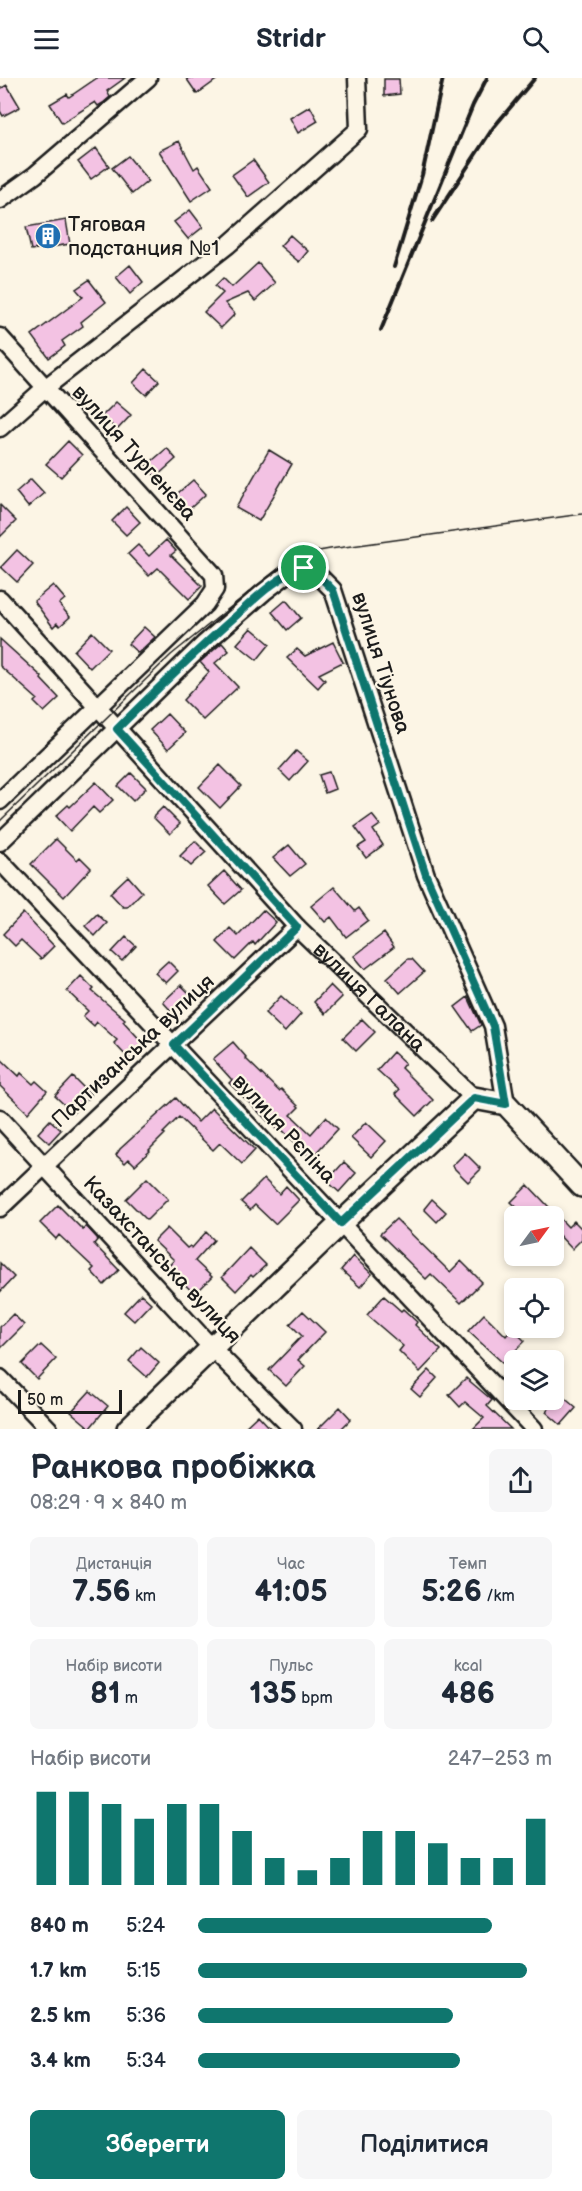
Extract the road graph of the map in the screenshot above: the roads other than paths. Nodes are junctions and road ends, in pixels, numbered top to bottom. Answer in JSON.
{"nodes":[{"id":1,"x":148,"y":78,"type":"edge"},
{"id":2,"x":357,"y":78,"type":"edge"},
{"id":3,"x":0,"y":200,"type":"edge"},
{"id":4,"x":0,"y":337,"type":"edge"},
{"id":5,"x":45,"y":388,"type":"junction"},
{"id":6,"x":0,"y":428,"type":"edge"},
{"id":7,"x":0,"y":599,"type":"edge"},
{"id":8,"x":97,"y":706,"type":"junction"},
{"id":9,"x":117,"y":729,"type":"junction"},
{"id":10,"x":0,"y":801,"type":"edge"},
{"id":11,"x":0,"y":842,"type":"edge"},
{"id":12,"x":0,"y":861,"type":"edge"},
{"id":13,"x":297,"y":927,"type":"junction"},
{"id":14,"x":174,"y":1045,"type":"junction"},
{"id":15,"x":474,"y":1098,"type":"junction"},
{"id":16,"x":506,"y":1104,"type":"junction"},
{"id":17,"x":0,"y":1118,"type":"edge"},
{"id":18,"x":45,"y":1166,"type":"junction"},
{"id":19,"x":582,"y":1186,"type":"edge"},
{"id":20,"x":0,"y":1208,"type":"edge"},
{"id":21,"x":341,"y":1223,"type":"junction"},
{"id":22,"x":212,"y":1348,"type":"junction"},
{"id":23,"x":0,"y":1378,"type":"edge"},
{"id":24,"x":49,"y":1429,"type":"edge"},
{"id":25,"x":128,"y":1429,"type":"edge"},
{"id":26,"x":293,"y":1429,"type":"edge"},
{"id":27,"x":534,"y":1429,"type":"edge"}],
"edges":[{"from":1,"to":3,"type":"street"},
{"from":2,"to":5,"type":"street"},
{"from":4,"to":5,"type":"street","name":"вулиця Тургенєва"},
{"from":5,"to":6,"type":"street"},
{"from":5,"to":8,"type":"street","name":"вулиця Тургенєва"},
{"from":7,"to":8,"type":"street","name":"вулиця Галана"},
{"from":8,"to":9,"type":"street","name":"вулиця Галана"},
{"from":8,"to":10,"type":"street"},
{"from":9,"to":11,"type":"street","name":"вулиця Тіунова"},
{"from":9,"to":13,"type":"street","name":"вулиця Галана"},
{"from":9,"to":16,"type":"street","name":"вулиця Тіунова"},
{"from":12,"to":14,"type":"street","name":"вулиця Рєпіна"},
{"from":13,"to":14,"type":"street","name":"Партизанська вулиця"},
{"from":13,"to":15,"type":"street","name":"вулиця Галана"},
{"from":14,"to":18,"type":"street","name":"Партизанська вулиця"},
{"from":14,"to":21,"type":"street","name":"вулиця Рєпіна"},
{"from":15,"to":16,"type":"street"},
{"from":15,"to":21,"type":"street"},
{"from":16,"to":19,"type":"street"},
{"from":17,"to":18,"type":"street","name":"Казахстанська вулиця"},
{"from":18,"to":20,"type":"street","name":"Партизанська вулиця"},
{"from":18,"to":22,"type":"street","name":"Казахстанська вулиця"},
{"from":21,"to":22,"type":"street"},
{"from":21,"to":27,"type":"street","name":"вулиця Рєпіна"},
{"from":22,"to":25,"type":"street"},
{"from":22,"to":26,"type":"street","name":"Казахстанська вулиця"},
{"from":23,"to":24,"type":"street"}]}
